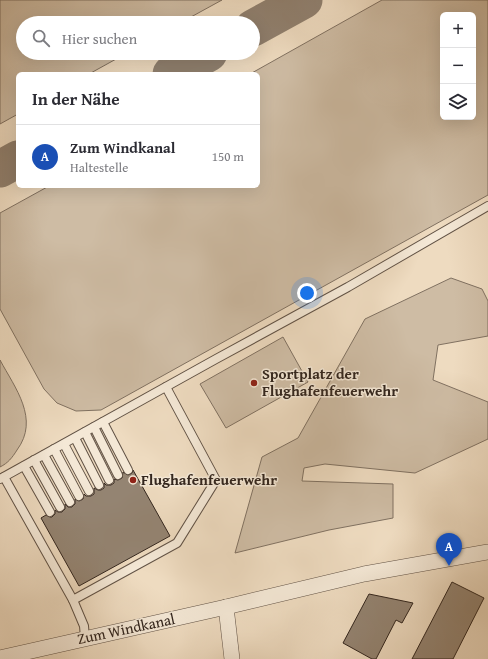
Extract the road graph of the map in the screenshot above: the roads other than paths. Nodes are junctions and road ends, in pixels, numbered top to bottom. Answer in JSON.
{"nodes":[{"id":1,"x":488,"y":206,"type":"edge"},
{"id":2,"x":166,"y":387,"type":"junction"},
{"id":3,"x":103,"y":422,"type":"junction"},
{"id":4,"x":94,"y":427,"type":"junction"},
{"id":5,"x":85,"y":432,"type":"junction"},
{"id":6,"x":75,"y":438,"type":"junction"},
{"id":7,"x":64,"y":444,"type":"junction"},
{"id":8,"x":54,"y":449,"type":"junction"},
{"id":9,"x":44,"y":455,"type":"junction"},
{"id":10,"x":34,"y":460,"type":"junction"},
{"id":11,"x":24,"y":466,"type":"junction"},
{"id":12,"x":128,"y":470,"type":"dead end"},
{"id":13,"x":118,"y":474,"type":"dead end"},
{"id":14,"x":2,"y":478,"type":"edge"},
{"id":15,"x":109,"y":480,"type":"dead end"},
{"id":16,"x":99,"y":485,"type":"dead end"},
{"id":17,"x":89,"y":491,"type":"dead end"},
{"id":18,"x":79,"y":496,"type":"dead end"},
{"id":19,"x":70,"y":502,"type":"dead end"},
{"id":20,"x":60,"y":507,"type":"dead end"},
{"id":21,"x":50,"y":512,"type":"dead end"},
{"id":22,"x":488,"y":552,"type":"edge"},
{"id":23,"x":73,"y":600,"type":"junction"},
{"id":24,"x":226,"y":607,"type":"junction"},
{"id":25,"x":85,"y":638,"type":"junction"},
{"id":26,"x":0,"y":658,"type":"edge"},
{"id":27,"x":232,"y":659,"type":"edge"}],
"edges":[{"from":1,"to":2,"type":"lane"},
{"from":2,"to":3,"type":"lane"},
{"from":2,"to":23,"type":"lane"},
{"from":3,"to":4,"type":"lane"},
{"from":3,"to":12,"type":"lane"},
{"from":4,"to":5,"type":"lane"},
{"from":4,"to":13,"type":"lane"},
{"from":5,"to":6,"type":"lane"},
{"from":5,"to":15,"type":"lane"},
{"from":6,"to":7,"type":"lane"},
{"from":6,"to":16,"type":"lane"},
{"from":7,"to":8,"type":"lane"},
{"from":7,"to":17,"type":"lane"},
{"from":8,"to":9,"type":"lane"},
{"from":8,"to":18,"type":"lane"},
{"from":9,"to":10,"type":"lane"},
{"from":9,"to":19,"type":"lane"},
{"from":10,"to":11,"type":"lane"},
{"from":10,"to":20,"type":"lane"},
{"from":11,"to":14,"type":"lane"},
{"from":11,"to":21,"type":"lane"},
{"from":14,"to":23,"type":"lane"},
{"from":22,"to":24,"type":"street","name":"Zum Windkanal"},
{"from":23,"to":25,"type":"lane"},
{"from":24,"to":25,"type":"street","name":"Zum Windkanal"},
{"from":24,"to":27,"type":"street"},
{"from":25,"to":26,"type":"street","name":"Zum Windkanal"}]}
